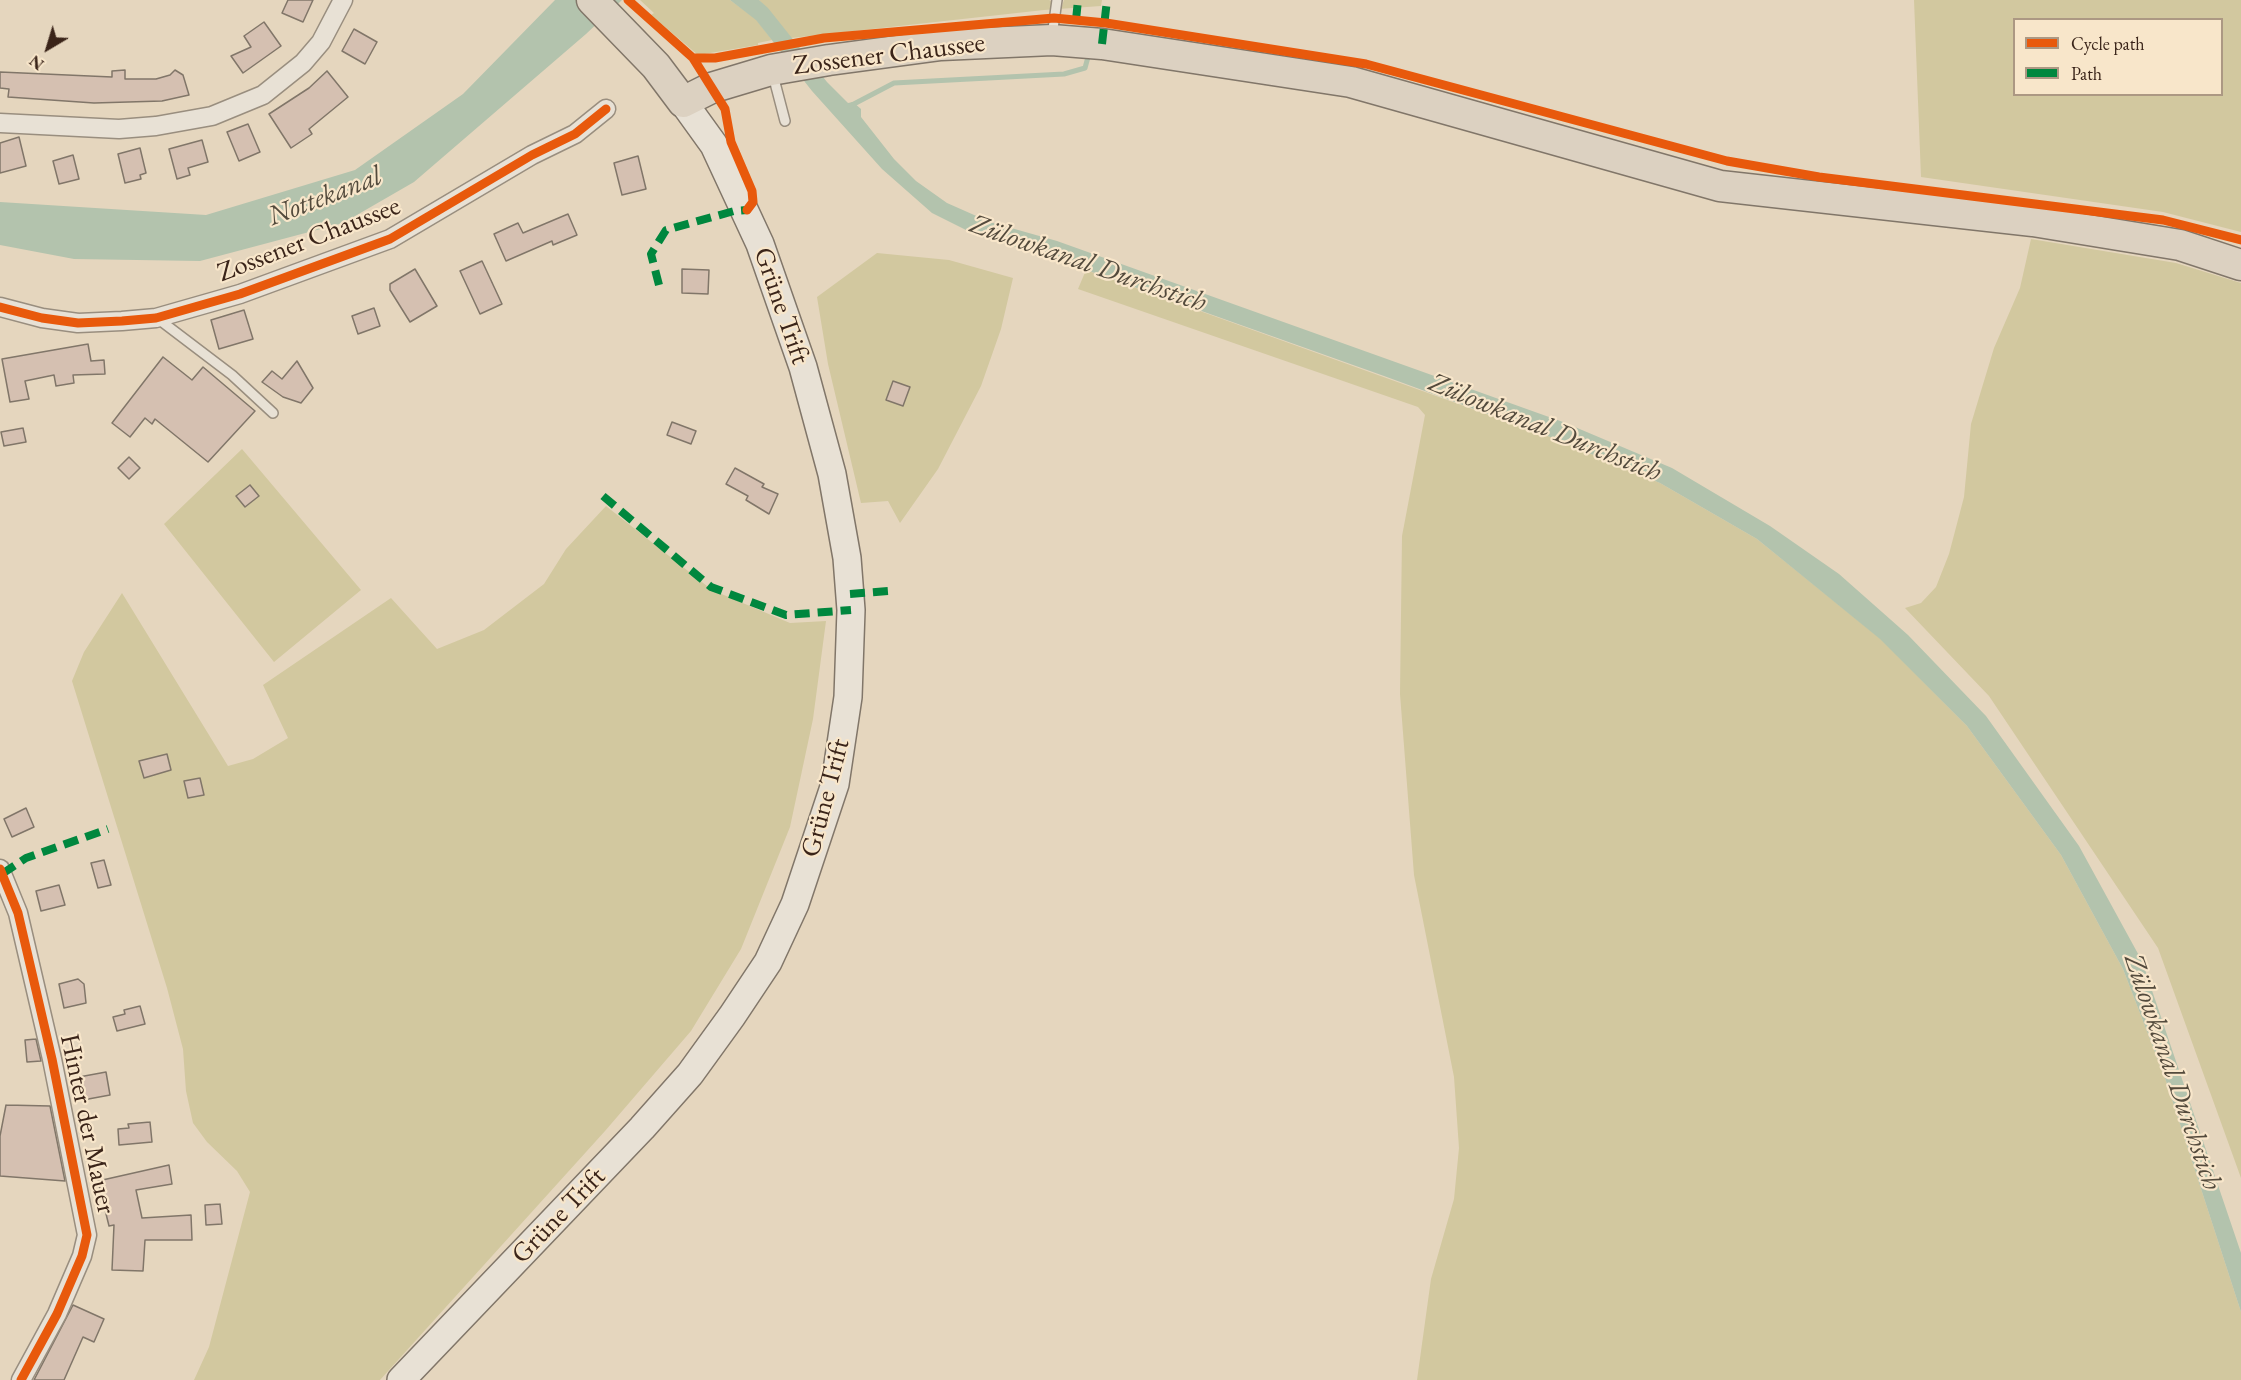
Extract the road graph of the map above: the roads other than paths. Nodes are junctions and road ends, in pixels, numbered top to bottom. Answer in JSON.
{"nodes":[{"id":1,"x":343,"y":0,"type":"edge"},
{"id":2,"x":592,"y":0,"type":"edge"},
{"id":3,"x":1057,"y":0,"type":"edge"},
{"id":4,"x":1052,"y":40,"type":"junction"},
{"id":5,"x":780,"y":68,"type":"junction"},
{"id":6,"x":683,"y":102,"type":"junction"},
{"id":7,"x":606,"y":109,"type":"dead end"},
{"id":8,"x":785,"y":121,"type":"dead end"},
{"id":9,"x":0,"y":123,"type":"edge"},
{"id":10,"x":2241,"y":265,"type":"edge"},
{"id":11,"x":0,"y":307,"type":"edge"},
{"id":12,"x":156,"y":318,"type":"junction"},
{"id":13,"x":273,"y":413,"type":"dead end"},
{"id":14,"x":1,"y":872,"type":"edge"},
{"id":15,"x":21,"y":1380,"type":"edge"},
{"id":16,"x":401,"y":1380,"type":"edge"}],
"edges":[{"from":1,"to":9,"type":"street"},
{"from":2,"to":6,"type":"main road"},
{"from":3,"to":4,"type":"lane"},
{"from":4,"to":5,"type":"main road","name":"Zossener Chaussee"},
{"from":4,"to":10,"type":"main road","name":"Zossener Chaussee"},
{"from":5,"to":6,"type":"main road","name":"Zossener Chaussee"},
{"from":5,"to":8,"type":"lane"},
{"from":6,"to":16,"type":"main road","name":"Grüne Trift"},
{"from":7,"to":12,"type":"street","name":"Zossener Chaussee"},
{"from":11,"to":12,"type":"street","name":"Zossener Chaussee"},
{"from":12,"to":13,"type":"lane"},
{"from":14,"to":15,"type":"street","name":"Hinter der Mauer"}]}
